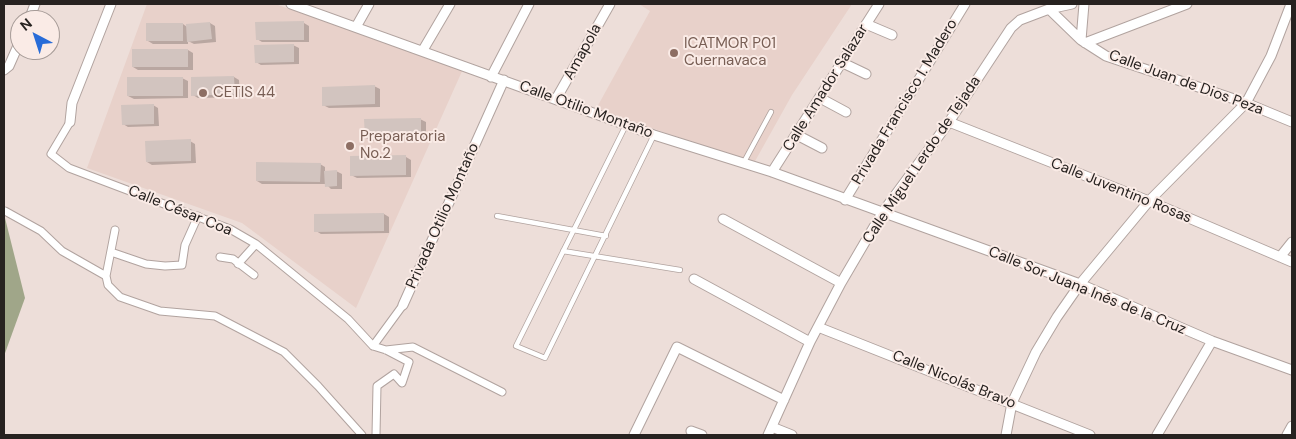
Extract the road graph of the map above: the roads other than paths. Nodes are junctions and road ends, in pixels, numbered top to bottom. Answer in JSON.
{"nodes":[{"id":1,"x":111,"y":4,"type":"edge"},
{"id":2,"x":291,"y":4,"type":"edge"},
{"id":3,"x":369,"y":4,"type":"edge"},
{"id":4,"x":450,"y":4,"type":"edge"},
{"id":5,"x":529,"y":4,"type":"edge"},
{"id":6,"x":610,"y":4,"type":"edge"},
{"id":7,"x":879,"y":4,"type":"edge"},
{"id":8,"x":965,"y":4,"type":"edge"},
{"id":9,"x":1072,"y":4,"type":"edge"},
{"id":10,"x":1084,"y":4,"type":"edge"},
{"id":11,"x":1188,"y":4,"type":"edge"},
{"id":12,"x":1291,"y":4,"type":"edge"},
{"id":13,"x":1048,"y":9,"type":"junction"},
{"id":14,"x":866,"y":24,"type":"junction"},
{"id":15,"x":356,"y":27,"type":"junction"},
{"id":16,"x":892,"y":35,"type":"dead end"},
{"id":17,"x":1083,"y":41,"type":"junction"},
{"id":18,"x":423,"y":50,"type":"junction"},
{"id":19,"x":12,"y":60,"type":"edge"},
{"id":20,"x":843,"y":63,"type":"junction"},
{"id":21,"x":4,"y":70,"type":"edge"},
{"id":22,"x":866,"y":74,"type":"dead end"},
{"id":23,"x":491,"y":76,"type":"junction"},
{"id":24,"x":504,"y":80,"type":"junction"},
{"id":25,"x":820,"y":98,"type":"junction"},
{"id":26,"x":556,"y":99,"type":"junction"},
{"id":27,"x":1246,"y":103,"type":"junction"},
{"id":28,"x":771,"y":112,"type":"dead end"},
{"id":29,"x":846,"y":112,"type":"dead end"},
{"id":30,"x":70,"y":122,"type":"joint"},
{"id":31,"x":949,"y":122,"type":"junction"},
{"id":32,"x":1292,"y":122,"type":"edge"},
{"id":33,"x":626,"y":123,"type":"junction"},
{"id":34,"x":654,"y":135,"type":"junction"},
{"id":35,"x":797,"y":135,"type":"junction"},
{"id":36,"x":822,"y":148,"type":"dead end"},
{"id":37,"x":744,"y":162,"type":"junction"},
{"id":38,"x":772,"y":172,"type":"junction"},
{"id":39,"x":845,"y":200,"type":"junction"},
{"id":40,"x":1149,"y":201,"type":"junction"},
{"id":41,"x":5,"y":211,"type":"edge"},
{"id":42,"x":882,"y":213,"type":"junction"},
{"id":43,"x":198,"y":216,"type":"junction"},
{"id":44,"x":497,"y":216,"type":"dead end"},
{"id":45,"x":722,"y":219,"type":"dead end"},
{"id":46,"x":574,"y":229,"type":"junction"},
{"id":47,"x":115,"y":230,"type":"dead end"},
{"id":48,"x":606,"y":236,"type":"junction"},
{"id":49,"x":1292,"y":242,"type":"edge"},
{"id":50,"x":256,"y":244,"type":"junction"},
{"id":51,"x":563,"y":251,"type":"junction"},
{"id":52,"x":111,"y":252,"type":"junction"},
{"id":53,"x":220,"y":257,"type":"dead end"},
{"id":54,"x":1280,"y":257,"type":"junction"},
{"id":55,"x":595,"y":258,"type":"junction"},
{"id":56,"x":1292,"y":262,"type":"edge"},
{"id":57,"x":238,"y":264,"type":"junction"},
{"id":58,"x":680,"y":270,"type":"dead end"},
{"id":59,"x":254,"y":275,"type":"dead end"},
{"id":60,"x":106,"y":276,"type":"junction"},
{"id":61,"x":694,"y":279,"type":"dead end"},
{"id":62,"x":841,"y":282,"type":"junction"},
{"id":63,"x":1080,"y":284,"type":"junction"},
{"id":64,"x":403,"y":305,"type":"joint"},
{"id":65,"x":818,"y":327,"type":"junction"},
{"id":66,"x":1212,"y":341,"type":"junction"},
{"id":67,"x":810,"y":342,"type":"junction"},
{"id":68,"x":373,"y":346,"type":"junction"},
{"id":69,"x":386,"y":350,"type":"junction"},
{"id":70,"x":1292,"y":370,"type":"edge"},
{"id":71,"x":502,"y":392,"type":"dead end"},
{"id":72,"x":784,"y":400,"type":"junction"},
{"id":73,"x":1012,"y":403,"type":"junction"},
{"id":74,"x":1292,"y":426,"type":"edge"},
{"id":75,"x":691,"y":431,"type":"dead end"},
{"id":76,"x":770,"y":431,"type":"edge"},
{"id":77,"x":362,"y":435,"type":"edge"},
{"id":78,"x":376,"y":435,"type":"edge"},
{"id":79,"x":634,"y":435,"type":"edge"},
{"id":80,"x":702,"y":435,"type":"edge"},
{"id":81,"x":792,"y":435,"type":"edge"},
{"id":82,"x":1006,"y":435,"type":"edge"},
{"id":83,"x":1090,"y":435,"type":"edge"},
{"id":84,"x":1157,"y":435,"type":"edge"},
{"id":85,"x":1288,"y":435,"type":"edge"}],
"edges":[{"from":1,"to":30,"type":"street"},
{"from":2,"to":15,"type":"street","name":"Calle Otilio Montaño"},
{"from":3,"to":15,"type":"street"},
{"from":4,"to":18,"type":"street"},
{"from":5,"to":23,"type":"street"},
{"from":6,"to":26,"type":"street","name":"Amapola"},
{"from":7,"to":14,"type":"street","name":"Calle Amador Salazar"},
{"from":8,"to":39,"type":"street","name":"Privada Francisco I. Madero"},
{"from":9,"to":13,"type":"street","name":"Calle Miguel Lerdo de Tejada"},
{"from":10,"to":17,"type":"street"},
{"from":11,"to":17,"type":"street"},
{"from":12,"to":27,"type":"street"},
{"from":13,"to":17,"type":"street","name":"Calle Juan de Dios Peza"},
{"from":13,"to":31,"type":"street","name":"Calle Miguel Lerdo de Tejada"},
{"from":14,"to":16,"type":"street"},
{"from":14,"to":20,"type":"street","name":"Calle Amador Salazar"},
{"from":15,"to":18,"type":"street","name":"Calle Otilio Montaño"},
{"from":17,"to":27,"type":"street","name":"Calle Juan de Dios Peza"},
{"from":18,"to":23,"type":"street","name":"Calle Otilio Montaño"},
{"from":19,"to":21,"type":"street"},
{"from":20,"to":22,"type":"street"},
{"from":20,"to":25,"type":"street","name":"Calle Amador Salazar"},
{"from":23,"to":24,"type":"street","name":"Calle Otilio Montaño"},
{"from":24,"to":26,"type":"street","name":"Calle Otilio Montaño"},
{"from":24,"to":64,"type":"street","name":"Privada Otilio Montaño"},
{"from":25,"to":29,"type":"street"},
{"from":25,"to":35,"type":"street","name":"Calle Amador Salazar"},
{"from":26,"to":33,"type":"street","name":"Calle Otilio Montaño"},
{"from":27,"to":32,"type":"street","name":"Calle Juan de Dios Peza"},
{"from":27,"to":40,"type":"street"},
{"from":28,"to":37,"type":"lane"},
{"from":30,"to":43,"type":"street","name":"Calle César Coa"},
{"from":31,"to":40,"type":"street","name":"Calle Juventino Rosas"},
{"from":31,"to":42,"type":"street","name":"Calle Miguel Lerdo de Tejada"},
{"from":33,"to":34,"type":"street","name":"Calle Otilio Montaño"},
{"from":33,"to":46,"type":"lane"},
{"from":34,"to":37,"type":"street","name":"Calle Otilio Montaño"},
{"from":34,"to":48,"type":"lane"},
{"from":35,"to":36,"type":"street"},
{"from":35,"to":38,"type":"street","name":"Calle Amador Salazar"},
{"from":37,"to":38,"type":"street","name":"Calle Otilio Montaño"},
{"from":38,"to":39,"type":"street","name":"Calle Otilio Montaño"},
{"from":39,"to":42,"type":"street","name":"Calle Otilio Montaño"},
{"from":40,"to":54,"type":"street","name":"Calle Juventino Rosas"},
{"from":40,"to":63,"type":"street"},
{"from":41,"to":60,"type":"street"},
{"from":42,"to":62,"type":"street","name":"Calle Miguel Lerdo de Tejada"},
{"from":42,"to":63,"type":"street","name":"Calle Sor Juana Inés de la Cruz"},
{"from":43,"to":50,"type":"street","name":"Calle César Coa"},
{"from":43,"to":52,"type":"street"},
{"from":44,"to":46,"type":"lane"},
{"from":45,"to":62,"type":"street"},
{"from":46,"to":48,"type":"lane"},
{"from":46,"to":51,"type":"lane"},
{"from":47,"to":52,"type":"street"},
{"from":48,"to":55,"type":"lane"},
{"from":49,"to":54,"type":"street"},
{"from":50,"to":57,"type":"street"},
{"from":50,"to":68,"type":"street","name":"Calle César Coa"},
{"from":51,"to":55,"type":"lane"},
{"from":51,"to":55,"type":"lane"},
{"from":52,"to":60,"type":"street"},
{"from":53,"to":57,"type":"street"},
{"from":54,"to":56,"type":"street","name":"Calle Juventino Rosas"},
{"from":55,"to":58,"type":"lane"},
{"from":57,"to":59,"type":"street"},
{"from":60,"to":77,"type":"street"},
{"from":61,"to":67,"type":"street"},
{"from":62,"to":65,"type":"street","name":"Calle Miguel Lerdo de Tejada"},
{"from":63,"to":66,"type":"street","name":"Calle Sor Juana Inés de la Cruz"},
{"from":63,"to":73,"type":"street"},
{"from":64,"to":68,"type":"street","name":"Privada Otilio Montaño"},
{"from":65,"to":67,"type":"street","name":"Calle Miguel Lerdo de Tejada"},
{"from":65,"to":73,"type":"street","name":"Calle Nicolás Bravo"},
{"from":66,"to":70,"type":"street","name":"Calle Sor Juana Inés de la Cruz"},
{"from":66,"to":84,"type":"street"},
{"from":67,"to":72,"type":"street","name":"Calle Miguel Lerdo de Tejada"},
{"from":68,"to":69,"type":"street"},
{"from":69,"to":71,"type":"street"},
{"from":69,"to":78,"type":"street"},
{"from":72,"to":76,"type":"street","name":"Calle Miguel Lerdo de Tejada"},
{"from":72,"to":79,"type":"street"},
{"from":73,"to":82,"type":"street"},
{"from":73,"to":83,"type":"street","name":"Calle Nicolás Bravo"},
{"from":74,"to":85,"type":"street"},
{"from":75,"to":80,"type":"street"},
{"from":76,"to":81,"type":"street"}]}
